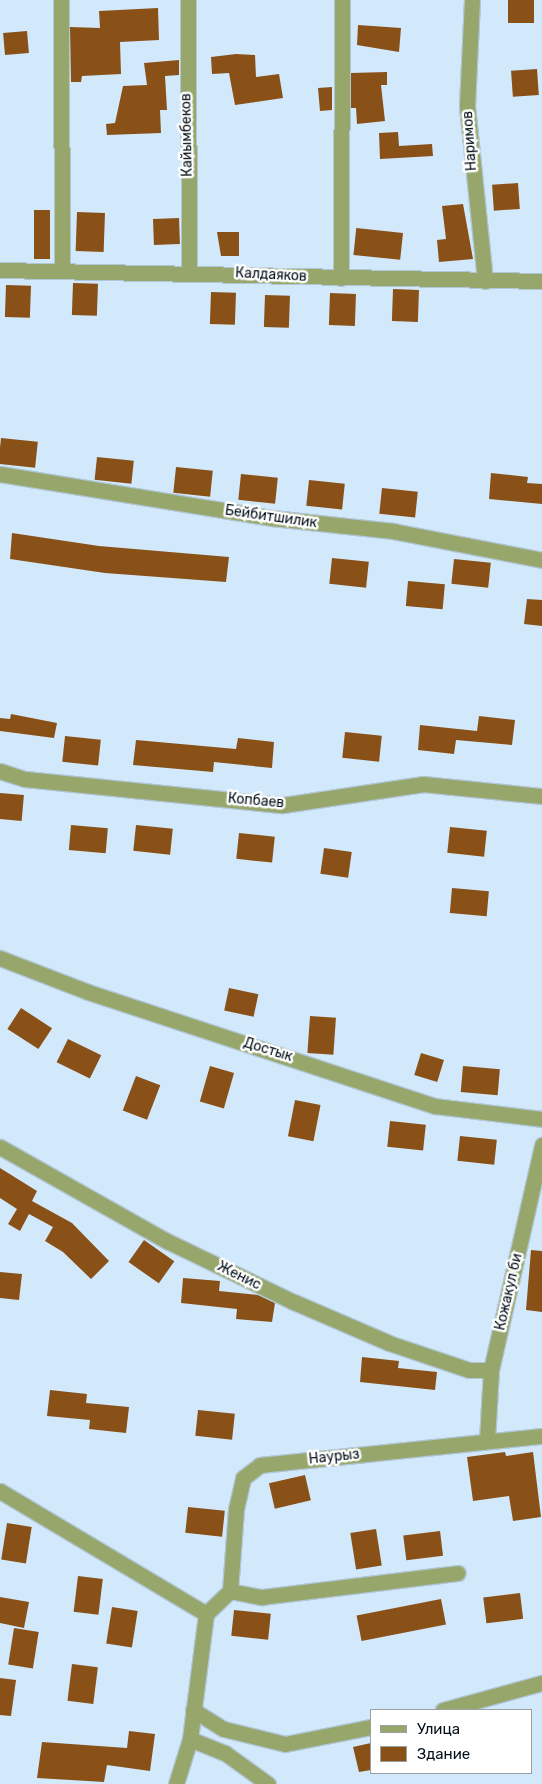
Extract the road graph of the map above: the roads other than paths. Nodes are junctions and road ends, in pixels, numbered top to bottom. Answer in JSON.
{"nodes":[{"id":1,"x":61,"y":0,"type":"edge"},
{"id":2,"x":188,"y":0,"type":"edge"},
{"id":3,"x":342,"y":0,"type":"edge"},
{"id":4,"x":472,"y":0,"type":"edge"},
{"id":5,"x":0,"y":270,"type":"edge"},
{"id":6,"x":62,"y":270,"type":"junction"},
{"id":7,"x":188,"y":271,"type":"junction"},
{"id":8,"x":341,"y":278,"type":"junction"},
{"id":9,"x":485,"y":281,"type":"junction"},
{"id":10,"x":542,"y":281,"type":"edge"},
{"id":11,"x":0,"y":474,"type":"edge"},
{"id":12,"x":542,"y":560,"type":"edge"},
{"id":13,"x":0,"y":771,"type":"edge"},
{"id":14,"x":542,"y":796,"type":"edge"},
{"id":15,"x":0,"y":958,"type":"edge"},
{"id":16,"x":542,"y":1119,"type":"edge"},
{"id":17,"x":542,"y":1145,"type":"edge"},
{"id":18,"x":0,"y":1147,"type":"edge"},
{"id":19,"x":492,"y":1370,"type":"junction"},
{"id":20,"x":542,"y":1436,"type":"edge"},
{"id":21,"x":487,"y":1440,"type":"junction"},
{"id":22,"x":0,"y":1490,"type":"edge"},
{"id":23,"x":458,"y":1572,"type":"dead end"},
{"id":24,"x":230,"y":1591,"type":"junction"},
{"id":25,"x":206,"y":1614,"type":"junction"},
{"id":26,"x":542,"y":1683,"type":"edge"},
{"id":27,"x":447,"y":1709,"type":"edge"},
{"id":28,"x":193,"y":1710,"type":"junction"},
{"id":29,"x":370,"y":1727,"type":"edge"},
{"id":30,"x":190,"y":1739,"type":"junction"},
{"id":31,"x":176,"y":1784,"type":"edge"},
{"id":32,"x":268,"y":1784,"type":"edge"}],
"edges":[{"from":1,"to":6,"type":"street"},
{"from":2,"to":7,"type":"street","name":"Кайымбеков"},
{"from":3,"to":8,"type":"street"},
{"from":4,"to":9,"type":"street","name":"Наримов"},
{"from":5,"to":6,"type":"street","name":"Калдаяков"},
{"from":6,"to":7,"type":"street","name":"Калдаяков"},
{"from":7,"to":8,"type":"street","name":"Калдаяков"},
{"from":8,"to":9,"type":"street","name":"Калдаяков"},
{"from":9,"to":10,"type":"street","name":"Калдаяков"},
{"from":11,"to":12,"type":"street","name":"Бейбитшилик"},
{"from":13,"to":14,"type":"street","name":"Копбаев"},
{"from":15,"to":16,"type":"street","name":"Достык"},
{"from":17,"to":19,"type":"street","name":"Кожакул би"},
{"from":18,"to":19,"type":"street","name":"Женис"},
{"from":19,"to":21,"type":"street","name":"Кожакул би"},
{"from":20,"to":21,"type":"street","name":"Наурыз"},
{"from":21,"to":24,"type":"street","name":"Наурыз"},
{"from":22,"to":25,"type":"street"},
{"from":23,"to":24,"type":"street"},
{"from":24,"to":25,"type":"street"},
{"from":25,"to":28,"type":"street"},
{"from":26,"to":27,"type":"street"},
{"from":28,"to":29,"type":"street"},
{"from":28,"to":30,"type":"street"},
{"from":30,"to":31,"type":"street"},
{"from":30,"to":32,"type":"street"}]}
